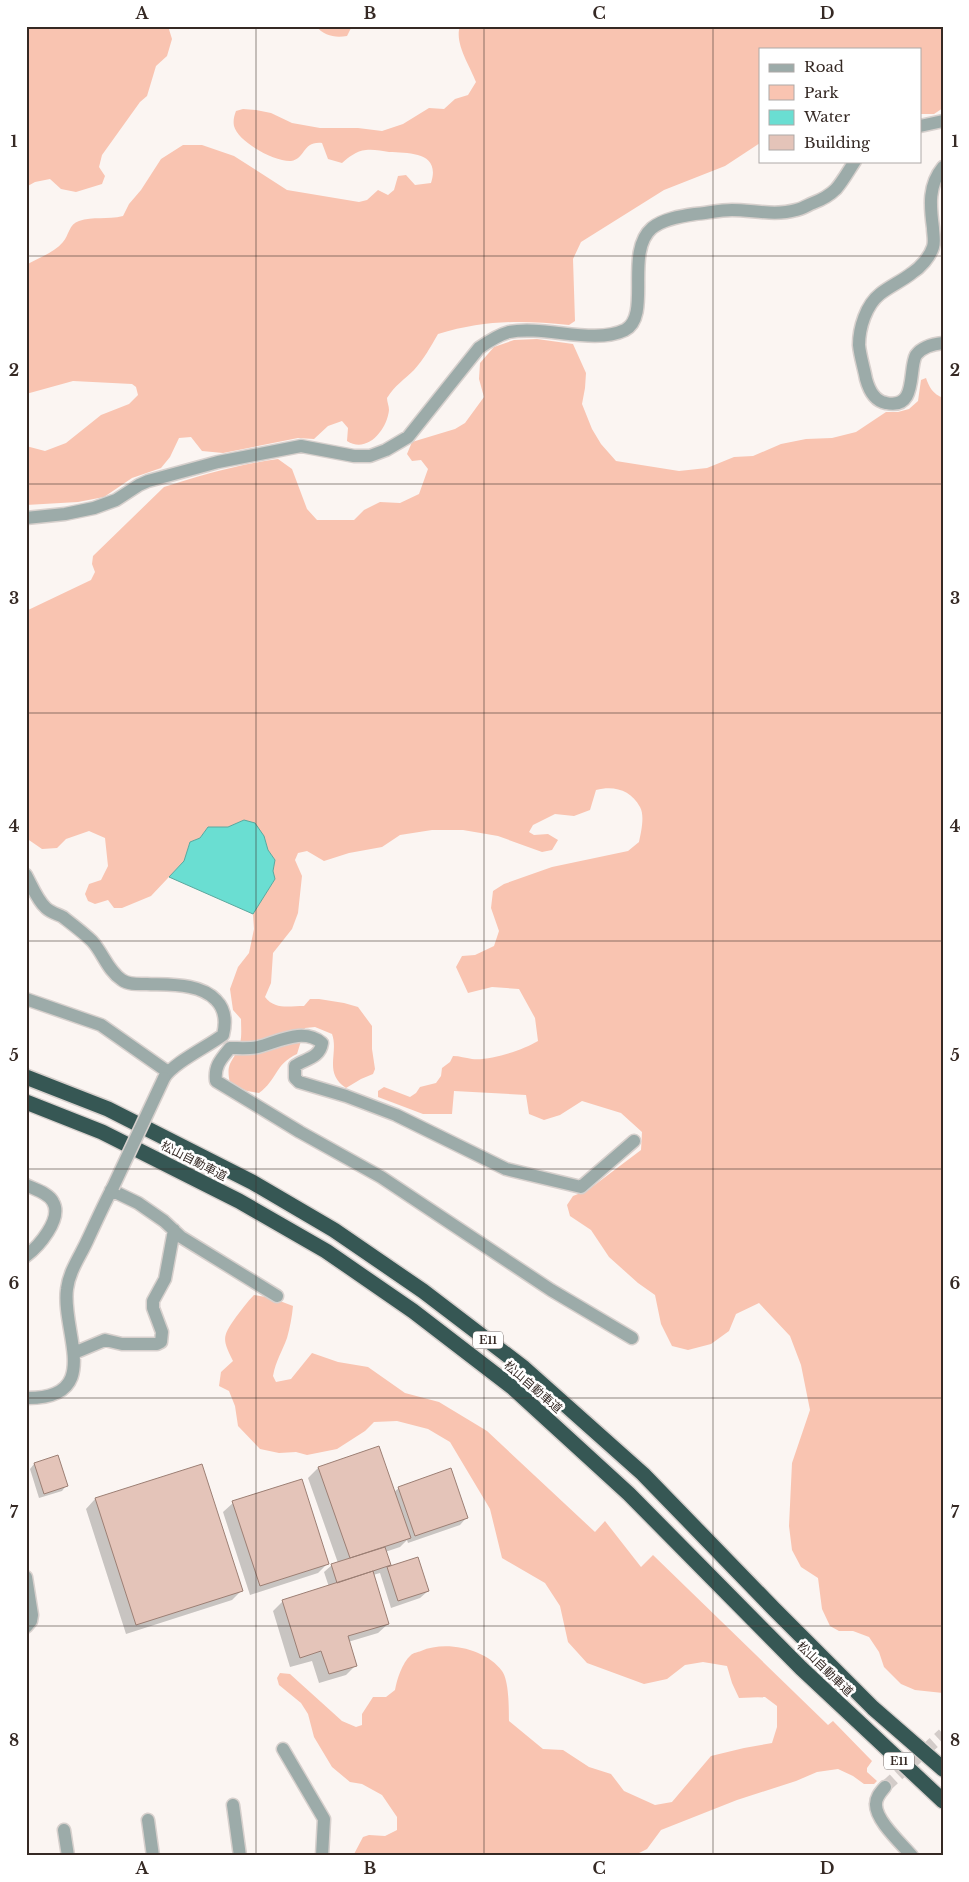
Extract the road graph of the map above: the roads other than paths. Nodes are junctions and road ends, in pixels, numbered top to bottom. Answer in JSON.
{"nodes":[{"id":1,"x":943,"y":121,"type":"edge"},
{"id":2,"x":922,"y":126,"type":"edge"},
{"id":3,"x":854,"y":162,"type":"edge"},
{"id":4,"x":943,"y":167,"type":"edge"},
{"id":5,"x":943,"y":343,"type":"edge"},
{"id":6,"x":26,"y":518,"type":"edge"},
{"id":7,"x":26,"y":876,"type":"edge"},
{"id":8,"x":26,"y":999,"type":"edge"},
{"id":9,"x":223,"y":1035,"type":"junction"},
{"id":10,"x":230,"y":1048,"type":"junction"},
{"id":11,"x":166,"y":1075,"type":"junction"},
{"id":12,"x":26,"y":1077,"type":"edge"},
{"id":13,"x":26,"y":1102,"type":"edge"},
{"id":14,"x":634,"y":1141,"type":"dead end"},
{"id":15,"x":26,"y":1185,"type":"edge"},
{"id":16,"x":112,"y":1189,"type":"junction"},
{"id":17,"x":174,"y":1230,"type":"junction"},
{"id":18,"x":26,"y":1256,"type":"edge"},
{"id":19,"x":277,"y":1296,"type":"dead end"},
{"id":20,"x":632,"y":1338,"type":"dead end"},
{"id":21,"x":74,"y":1353,"type":"junction"},
{"id":22,"x":26,"y":1398,"type":"edge"},
{"id":23,"x":26,"y":1577,"type":"edge"},
{"id":24,"x":26,"y":1627,"type":"edge"},
{"id":25,"x":283,"y":1749,"type":"dead end"},
{"id":26,"x":943,"y":1769,"type":"edge"},
{"id":27,"x":885,"y":1787,"type":"tunnel mouth"},
{"id":28,"x":943,"y":1801,"type":"edge"},
{"id":29,"x":233,"y":1805,"type":"dead end"},
{"id":30,"x":148,"y":1820,"type":"dead end"},
{"id":31,"x":64,"y":1830,"type":"dead end"},
{"id":32,"x":68,"y":1856,"type":"edge"},
{"id":33,"x":153,"y":1856,"type":"edge"},
{"id":34,"x":240,"y":1856,"type":"edge"},
{"id":35,"x":322,"y":1856,"type":"edge"},
{"id":36,"x":912,"y":1856,"type":"edge"}],
"edges":[{"from":1,"to":2,"type":"street"},
{"from":3,"to":6,"type":"street"},
{"from":4,"to":5,"type":"street"},
{"from":7,"to":9,"type":"street"},
{"from":8,"to":11,"type":"street"},
{"from":9,"to":10,"type":"street"},
{"from":9,"to":11,"type":"street"},
{"from":10,"to":14,"type":"street"},
{"from":10,"to":20,"type":"street"},
{"from":11,"to":16,"type":"street","bridge":true},
{"from":12,"to":26,"type":"highway","name":"松山自動車道","number":"E11"},
{"from":13,"to":28,"type":"highway","name":"松山自動車道","number":"E11"},
{"from":15,"to":18,"type":"street"},
{"from":16,"to":17,"type":"street"},
{"from":16,"to":21,"type":"street"},
{"from":17,"to":19,"type":"street"},
{"from":17,"to":21,"type":"street"},
{"from":21,"to":22,"type":"street"},
{"from":23,"to":24,"type":"street"},
{"from":25,"to":35,"type":"street"},
{"from":27,"to":36,"type":"street"},
{"from":29,"to":34,"type":"street"},
{"from":30,"to":33,"type":"street"},
{"from":31,"to":32,"type":"street"}]}
